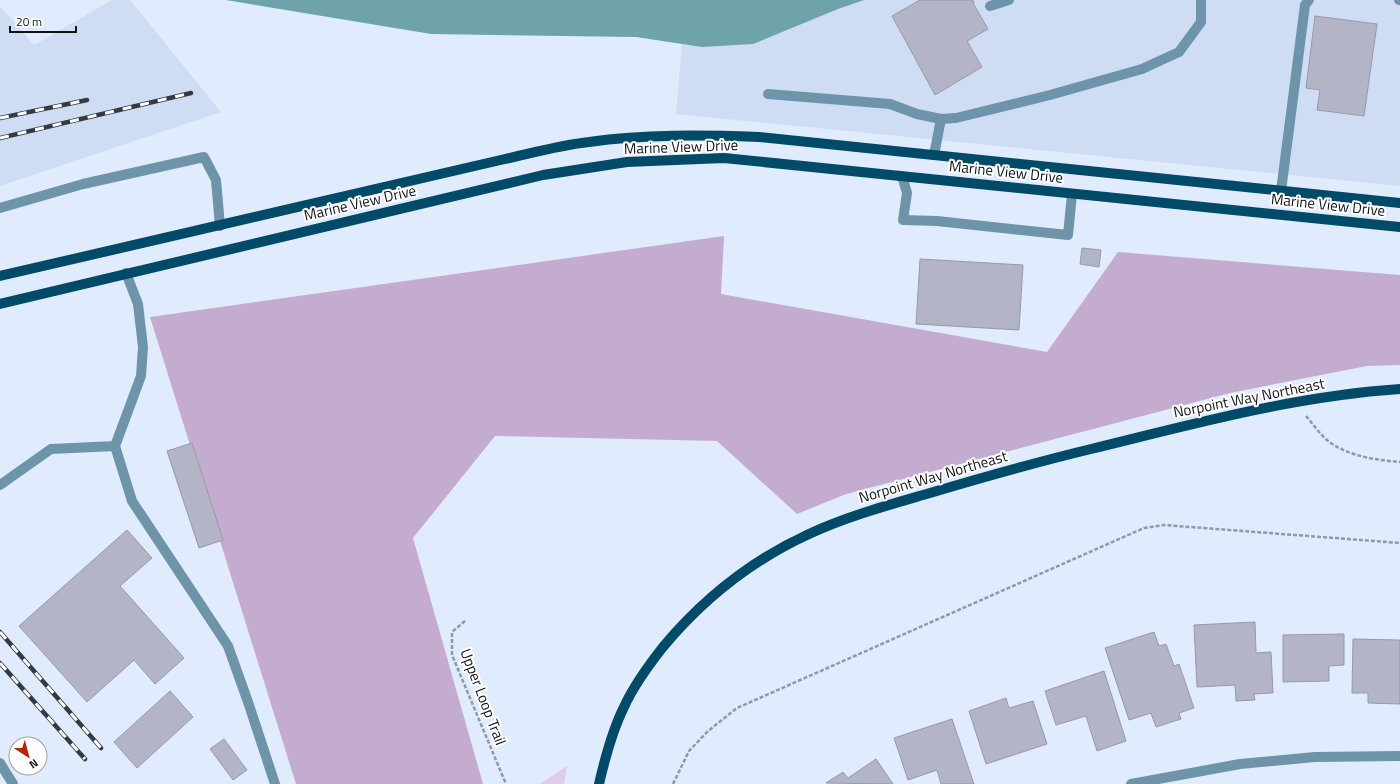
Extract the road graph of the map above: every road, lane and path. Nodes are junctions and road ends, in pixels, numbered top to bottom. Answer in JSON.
{"nodes":[{"id":1,"x":1010,"y":0,"type":"edge"},
{"id":2,"x":1201,"y":0,"type":"edge"},
{"id":3,"x":1309,"y":0,"type":"edge"},
{"id":4,"x":990,"y":6,"type":"dead end"},
{"id":5,"x":768,"y":94,"type":"dead end"},
{"id":6,"x":941,"y":119,"type":"junction"},
{"id":7,"x":934,"y":155,"type":"junction"},
{"id":8,"x":902,"y":176,"type":"junction"},
{"id":9,"x":1281,"y":191,"type":"junction"},
{"id":10,"x":1072,"y":194,"type":"junction"},
{"id":11,"x":1400,"y":203,"type":"edge"},
{"id":12,"x":0,"y":208,"type":"edge"},
{"id":13,"x":220,"y":226,"type":"junction"},
{"id":14,"x":1400,"y":227,"type":"edge"},
{"id":15,"x":126,"y":273,"type":"junction"},
{"id":16,"x":0,"y":276,"type":"edge"},
{"id":17,"x":0,"y":304,"type":"edge"},
{"id":18,"x":1400,"y":389,"type":"edge"},
{"id":19,"x":1294,"y":402,"type":"junction"},
{"id":20,"x":115,"y":446,"type":"junction"},
{"id":21,"x":1400,"y":462,"type":"edge"},
{"id":22,"x":0,"y":485,"type":"edge"},
{"id":23,"x":1400,"y":543,"type":"edge"},
{"id":24,"x":465,"y":621,"type":"dead end"},
{"id":25,"x":1400,"y":756,"type":"edge"},
{"id":26,"x":0,"y":763,"type":"edge"},
{"id":27,"x":13,"y":784,"type":"edge"},
{"id":28,"x":274,"y":784,"type":"edge"},
{"id":29,"x":506,"y":784,"type":"edge"},
{"id":30,"x":599,"y":784,"type":"edge"},
{"id":31,"x":673,"y":784,"type":"edge"},
{"id":32,"x":1131,"y":784,"type":"edge"}],
"edges":[{"from":1,"to":4,"type":"street"},
{"from":2,"to":6,"type":"street"},
{"from":3,"to":9,"type":"street"},
{"from":5,"to":6,"type":"street"},
{"from":6,"to":7,"type":"street"},
{"from":7,"to":9,"type":"main road","name":"Marine View Drive"},
{"from":7,"to":13,"type":"main road","name":"Marine View Drive"},
{"from":8,"to":10,"type":"main road","name":"Marine View Drive"},
{"from":8,"to":10,"type":"street"},
{"from":8,"to":15,"type":"main road","name":"Marine View Drive"},
{"from":9,"to":11,"type":"main road","name":"Marine View Drive"},
{"from":10,"to":14,"type":"main road","name":"Marine View Drive"},
{"from":12,"to":13,"type":"street"},
{"from":13,"to":16,"type":"main road","name":"Marine View Drive"},
{"from":15,"to":17,"type":"main road","name":"Marine View Drive"},
{"from":15,"to":20,"type":"street"},
{"from":18,"to":19,"type":"main road","name":"Norpoint Way Northeast"},
{"from":19,"to":21,"type":"path"},
{"from":19,"to":30,"type":"main road","name":"Norpoint Way Northeast"},
{"from":20,"to":22,"type":"street"},
{"from":20,"to":28,"type":"street"},
{"from":23,"to":31,"type":"path"},
{"from":24,"to":29,"type":"path","name":"Upper Loop Trail"},
{"from":25,"to":32,"type":"street"},
{"from":26,"to":27,"type":"street"}]}
